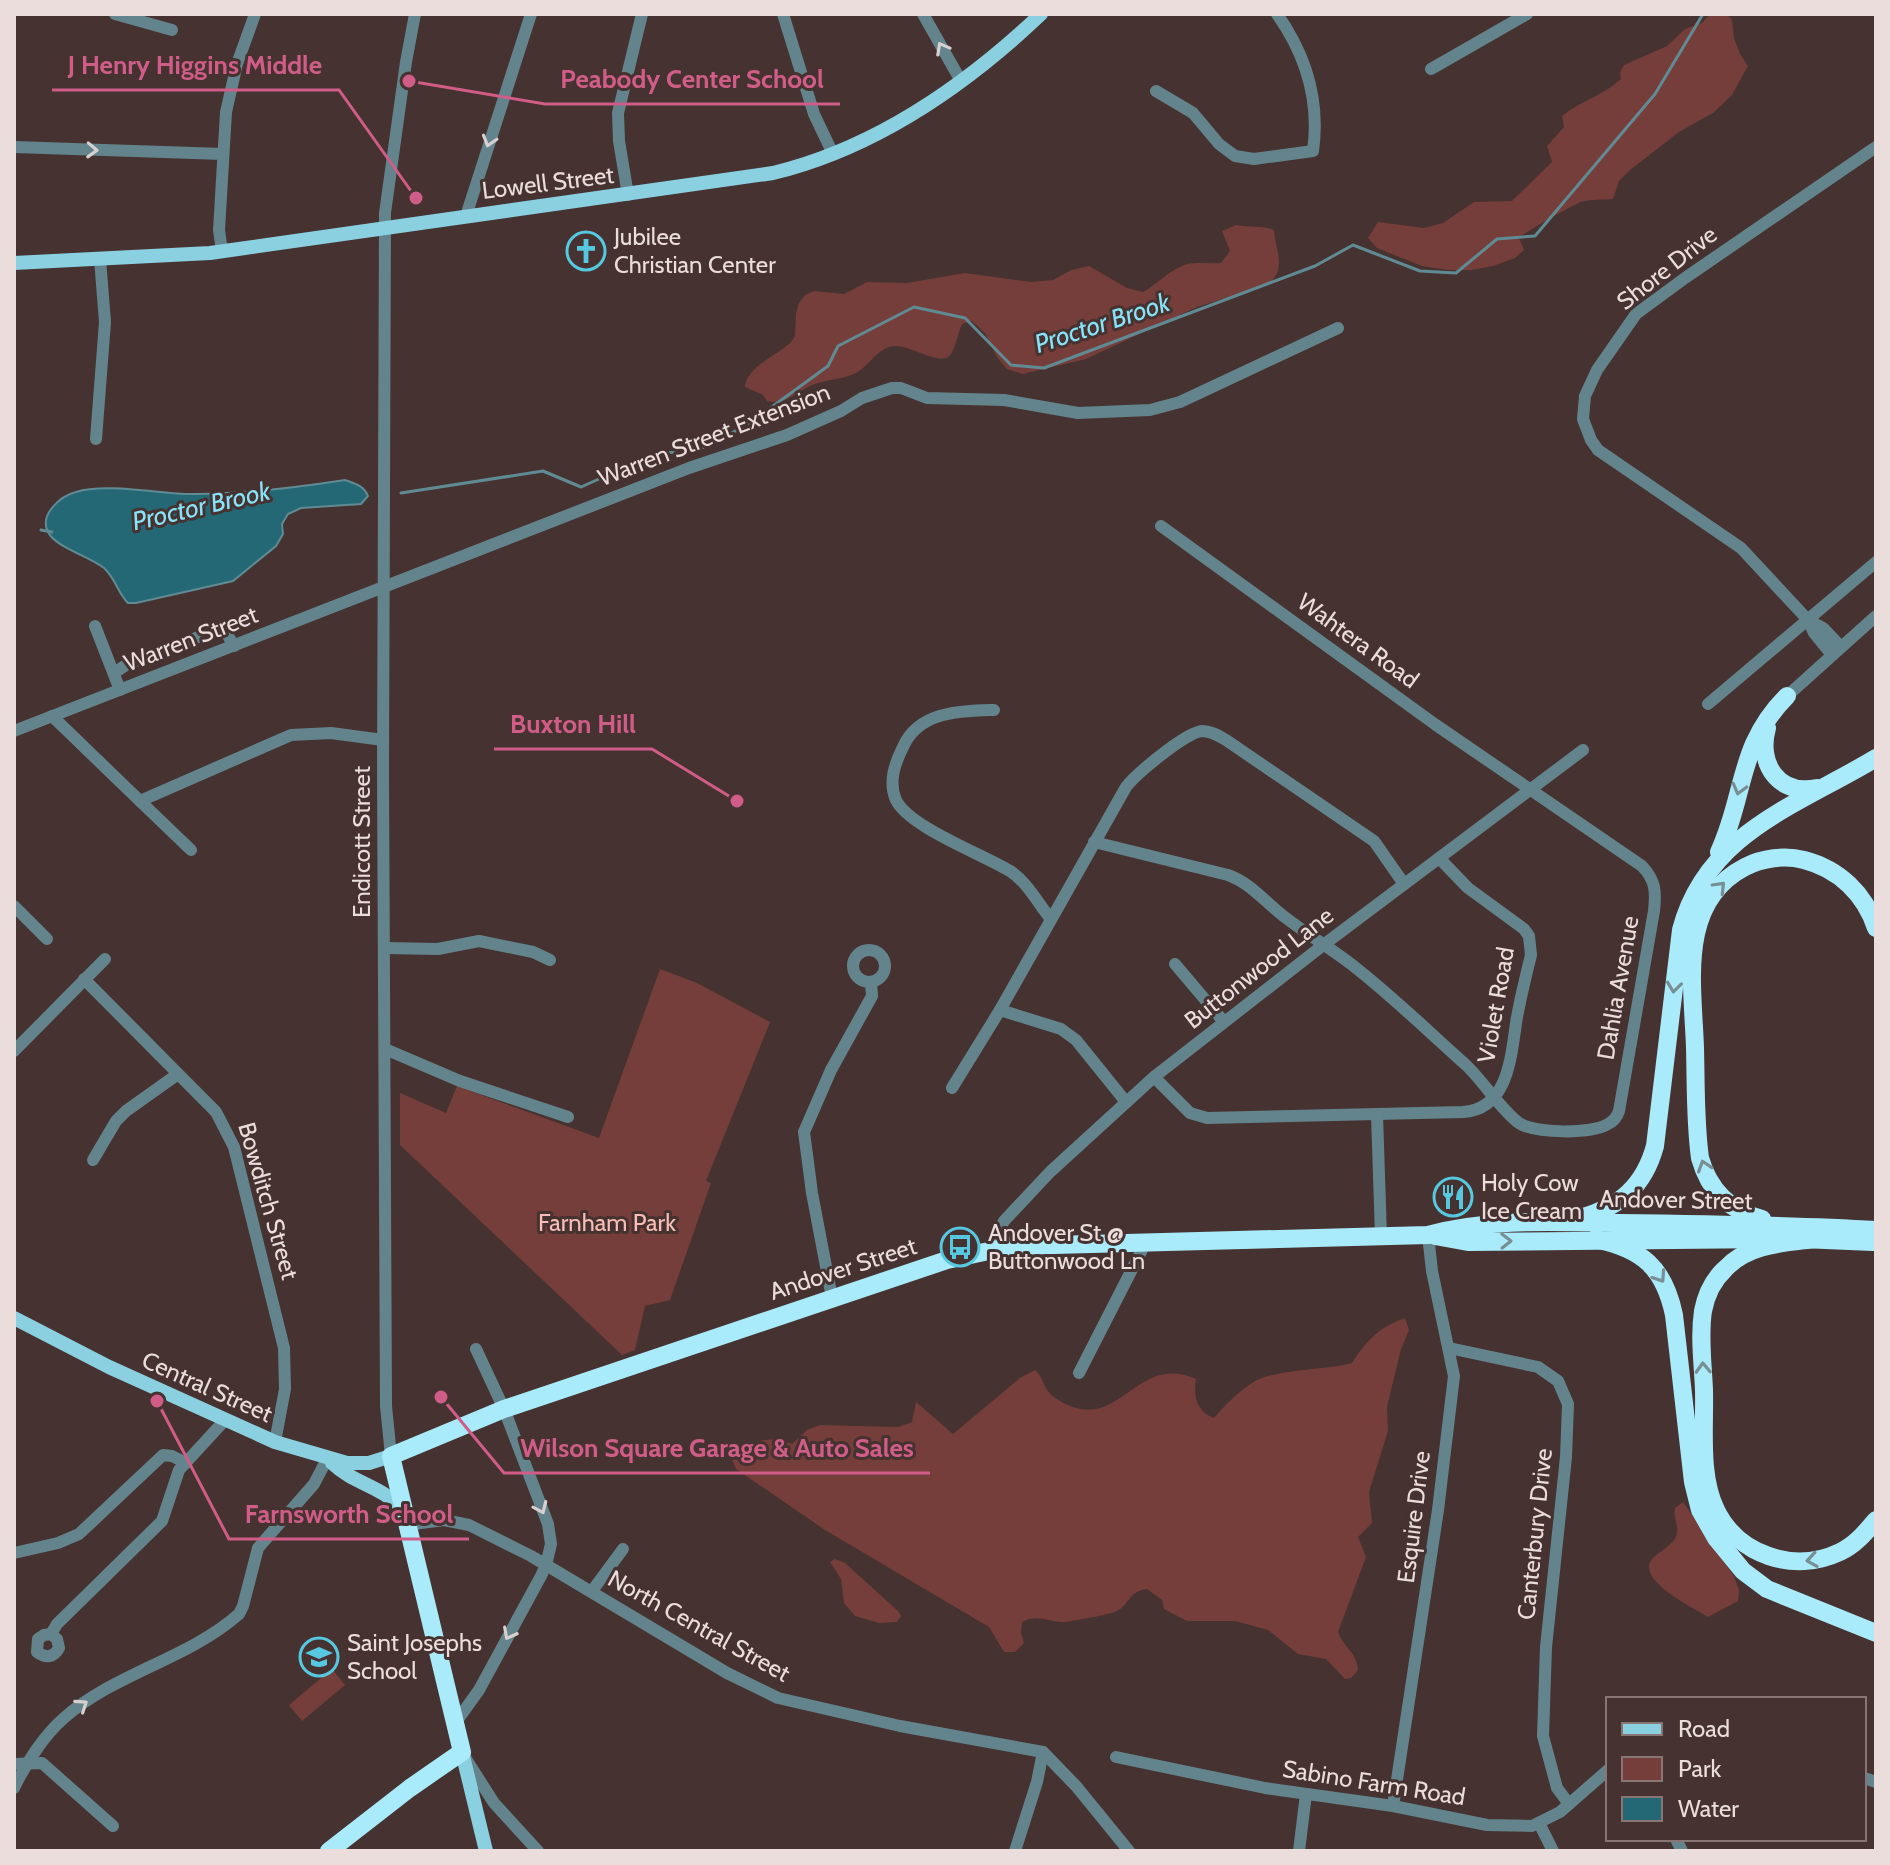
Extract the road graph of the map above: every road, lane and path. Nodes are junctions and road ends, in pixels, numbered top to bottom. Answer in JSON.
{"nodes":[{"id":1,"x":115,"y":14,"type":"edge"},
{"id":2,"x":255,"y":14,"type":"edge"},
{"id":3,"x":415,"y":14,"type":"edge"},
{"id":4,"x":531,"y":14,"type":"edge"},
{"id":5,"x":642,"y":14,"type":"edge"},
{"id":6,"x":783,"y":14,"type":"edge"},
{"id":7,"x":923,"y":14,"type":"edge"},
{"id":8,"x":1019,"y":14,"type":"edge"},
{"id":9,"x":1041,"y":14,"type":"edge"},
{"id":10,"x":1277,"y":14,"type":"edge"},
{"id":11,"x":1527,"y":14,"type":"edge"},
{"id":12,"x":1026,"y":29,"type":"junction"},
{"id":13,"x":172,"y":30,"type":"dead end"},
{"id":14,"x":1431,"y":69,"type":"dead end"},
{"id":15,"x":961,"y":81,"type":"junction"},
{"id":16,"x":1156,"y":91,"type":"dead end"},
{"id":17,"x":14,"y":147,"type":"edge"},
{"id":18,"x":1876,"y":147,"type":"edge"},
{"id":19,"x":223,"y":154,"type":"junction"},
{"id":20,"x":833,"y":154,"type":"junction"},
{"id":21,"x":628,"y":195,"type":"junction"},
{"id":22,"x":466,"y":216,"type":"junction"},
{"id":23,"x":385,"y":227,"type":"junction"},
{"id":24,"x":222,"y":251,"type":"junction"},
{"id":25,"x":100,"y":259,"type":"junction"},
{"id":26,"x":14,"y":263,"type":"edge"},
{"id":27,"x":1338,"y":328,"type":"dead end"},
{"id":28,"x":96,"y":439,"type":"dead end"},
{"id":29,"x":1161,"y":526,"type":"dead end"},
{"id":30,"x":1876,"y":562,"type":"edge"},
{"id":31,"x":384,"y":588,"type":"junction"},
{"id":32,"x":1876,"y":616,"type":"edge"},
{"id":33,"x":1808,"y":620,"type":"junction"},
{"id":34,"x":95,"y":626,"type":"dead end"},
{"id":35,"x":234,"y":646,"type":"junction"},
{"id":36,"x":1837,"y":651,"type":"junction"},
{"id":37,"x":114,"y":673,"type":"junction"},
{"id":38,"x":120,"y":690,"type":"junction"},
{"id":39,"x":1787,"y":696,"type":"junction"},
{"id":40,"x":1708,"y":704,"type":"dead end"},
{"id":41,"x":994,"y":710,"type":"dead end"},
{"id":42,"x":52,"y":716,"type":"junction"},
{"id":43,"x":14,"y":731,"type":"edge"},
{"id":44,"x":383,"y":740,"type":"junction"},
{"id":45,"x":1583,"y":750,"type":"dead end"},
{"id":46,"x":1876,"y":758,"type":"edge"},
{"id":47,"x":1832,"y":784,"type":"junction"},
{"id":48,"x":1531,"y":788,"type":"junction"},
{"id":49,"x":140,"y":801,"type":"junction"},
{"id":50,"x":1094,"y":842,"type":"junction"},
{"id":51,"x":191,"y":850,"type":"dead end"},
{"id":52,"x":1439,"y":858,"type":"junction"},
{"id":53,"x":1714,"y":862,"type":"junction"},
{"id":54,"x":1404,"y":884,"type":"junction"},
{"id":55,"x":14,"y":907,"type":"edge"},
{"id":56,"x":1050,"y":918,"type":"junction"},
{"id":57,"x":1876,"y":928,"type":"edge"},
{"id":58,"x":47,"y":939,"type":"dead end"},
{"id":59,"x":1322,"y":946,"type":"junction"},
{"id":60,"x":385,"y":948,"type":"junction"},
{"id":61,"x":105,"y":959,"type":"dead end"},
{"id":62,"x":550,"y":960,"type":"dead end"},
{"id":63,"x":1175,"y":964,"type":"dead end"},
{"id":64,"x":84,"y":979,"type":"junction"},
{"id":65,"x":871,"y":982,"type":"dead end"},
{"id":66,"x":1000,"y":1010,"type":"junction"},
{"id":67,"x":1224,"y":1022,"type":"junction"},
{"id":68,"x":14,"y":1029,"type":"edge"},
{"id":69,"x":24,"y":1039,"type":"junction"},
{"id":70,"x":385,"y":1049,"type":"junction"},
{"id":71,"x":14,"y":1051,"type":"edge"},
{"id":72,"x":178,"y":1074,"type":"junction"},
{"id":73,"x":1154,"y":1077,"type":"junction"},
{"id":74,"x":952,"y":1088,"type":"dead end"},
{"id":75,"x":1496,"y":1096,"type":"junction"},
{"id":76,"x":1126,"y":1102,"type":"junction"},
{"id":77,"x":1377,"y":1115,"type":"junction"},
{"id":78,"x":568,"y":1117,"type":"dead end"},
{"id":79,"x":93,"y":1160,"type":"dead end"},
{"id":80,"x":1555,"y":1222,"type":"junction"},
{"id":81,"x":1814,"y":1232,"type":"junction"},
{"id":82,"x":1428,"y":1235,"type":"junction"},
{"id":83,"x":1381,"y":1236,"type":"junction"},
{"id":84,"x":1874,"y":1236,"type":"edge"},
{"id":85,"x":1595,"y":1239,"type":"junction"},
{"id":86,"x":1146,"y":1242,"type":"junction"},
{"id":87,"x":990,"y":1250,"type":"junction"},
{"id":88,"x":832,"y":1298,"type":"junction"},
{"id":89,"x":14,"y":1318,"type":"edge"},
{"id":90,"x":1449,"y":1348,"type":"junction"},
{"id":91,"x":476,"y":1349,"type":"dead end"},
{"id":92,"x":1079,"y":1373,"type":"dead end"},
{"id":93,"x":504,"y":1409,"type":"junction"},
{"id":94,"x":225,"y":1420,"type":"junction"},
{"id":95,"x":275,"y":1442,"type":"junction"},
{"id":96,"x":391,"y":1456,"type":"junction"},
{"id":97,"x":328,"y":1459,"type":"junction"},
{"id":98,"x":186,"y":1463,"type":"junction"},
{"id":99,"x":404,"y":1517,"type":"junction"},
{"id":100,"x":1876,"y":1520,"type":"edge"},
{"id":101,"x":623,"y":1549,"type":"dead end"},
{"id":102,"x":14,"y":1553,"type":"edge"},
{"id":103,"x":546,"y":1565,"type":"junction"},
{"id":104,"x":592,"y":1591,"type":"junction"},
{"id":105,"x":1876,"y":1633,"type":"edge"},
{"id":106,"x":51,"y":1634,"type":"dead end"},
{"id":107,"x":456,"y":1722,"type":"junction"},
{"id":108,"x":462,"y":1752,"type":"junction"},
{"id":109,"x":1043,"y":1752,"type":"junction"},
{"id":110,"x":1116,"y":1757,"type":"dead end"},
{"id":111,"x":30,"y":1762,"type":"junction"},
{"id":112,"x":14,"y":1764,"type":"edge"},
{"id":113,"x":1606,"y":1772,"type":"edge"},
{"id":114,"x":14,"y":1788,"type":"edge"},
{"id":115,"x":1306,"y":1794,"type":"junction"},
{"id":116,"x":1569,"y":1804,"type":"junction"},
{"id":117,"x":1393,"y":1806,"type":"junction"},
{"id":118,"x":1539,"y":1823,"type":"junction"},
{"id":119,"x":113,"y":1826,"type":"dead end"},
{"id":120,"x":329,"y":1851,"type":"edge"},
{"id":121,"x":486,"y":1851,"type":"edge"},
{"id":122,"x":538,"y":1851,"type":"edge"},
{"id":123,"x":1015,"y":1851,"type":"edge"},
{"id":124,"x":1129,"y":1851,"type":"edge"},
{"id":125,"x":1299,"y":1851,"type":"edge"},
{"id":126,"x":1553,"y":1851,"type":"edge"}],
"edges":[{"from":1,"to":13,"type":"street"},
{"from":2,"to":19,"type":"street"},
{"from":3,"to":23,"type":"street","name":"Endicott Street"},
{"from":4,"to":22,"type":"street","one_way":true},
{"from":5,"to":21,"type":"street"},
{"from":6,"to":20,"type":"street"},
{"from":15,"to":7,"type":"street","one_way":true},
{"from":8,"to":12,"type":"street"},
{"from":9,"to":12,"type":"main road","name":"Lowell Street"},
{"from":10,"to":16,"type":"street"},
{"from":11,"to":14,"type":"street"},
{"from":12,"to":15,"type":"main road","name":"Lowell Street"},
{"from":15,"to":20,"type":"main road","name":"Lowell Street"},
{"from":17,"to":19,"type":"street","one_way":true},
{"from":18,"to":33,"type":"street","name":"Shore Drive"},
{"from":19,"to":24,"type":"street"},
{"from":20,"to":21,"type":"main road","name":"Lowell Street"},
{"from":21,"to":22,"type":"main road","name":"Lowell Street"},
{"from":22,"to":23,"type":"main road","name":"Lowell Street"},
{"from":23,"to":24,"type":"main road","name":"Lowell Street"},
{"from":23,"to":31,"type":"street","name":"Endicott Street"},
{"from":24,"to":25,"type":"main road","name":"Lowell Street"},
{"from":25,"to":26,"type":"main road","name":"Lowell Street"},
{"from":25,"to":28,"type":"street"},
{"from":27,"to":31,"type":"street","name":"Warren Street Extension"},
{"from":29,"to":48,"type":"street","name":"Wahtera Road"},
{"from":30,"to":33,"type":"street"},
{"from":31,"to":35,"type":"street","name":"Warren Street"},
{"from":31,"to":44,"type":"street","name":"Endicott Street"},
{"from":32,"to":36,"type":"street"},
{"from":33,"to":36,"type":"street","name":"Shore Drive"},
{"from":33,"to":40,"type":"street"},
{"from":34,"to":37,"type":"street"},
{"from":35,"to":37,"type":"street"},
{"from":35,"to":38,"type":"street","name":"Warren Street"},
{"from":36,"to":39,"type":"street"},
{"from":37,"to":38,"type":"street"},
{"from":38,"to":42,"type":"street","name":"Warren Street"},
{"from":39,"to":47,"type":"highway"},
{"from":39,"to":53,"type":"highway","one_way":true},
{"from":41,"to":56,"type":"street"},
{"from":42,"to":43,"type":"street","name":"Warren Street"},
{"from":42,"to":49,"type":"street"},
{"from":44,"to":49,"type":"street"},
{"from":44,"to":60,"type":"street","name":"Endicott Street"},
{"from":45,"to":48,"type":"street","name":"Buttonwood Lane"},
{"from":46,"to":47,"type":"highway"},
{"from":47,"to":53,"type":"highway"},
{"from":48,"to":52,"type":"street","name":"Buttonwood Lane"},
{"from":48,"to":75,"type":"street","name":"Dahlia Avenue"},
{"from":49,"to":51,"type":"street"},
{"from":50,"to":54,"type":"street"},
{"from":50,"to":56,"type":"street"},
{"from":50,"to":59,"type":"street"},
{"from":52,"to":54,"type":"street","name":"Buttonwood Lane"},
{"from":52,"to":75,"type":"street","name":"Violet Road"},
{"from":53,"to":80,"type":"highway","one_way":true},
{"from":54,"to":59,"type":"street","name":"Buttonwood Lane"},
{"from":55,"to":58,"type":"street"},
{"from":56,"to":66,"type":"street"},
{"from":81,"to":57,"type":"highway","one_way":true},
{"from":59,"to":67,"type":"street","name":"Buttonwood Lane"},
{"from":59,"to":75,"type":"street"},
{"from":60,"to":62,"type":"street"},
{"from":60,"to":70,"type":"street","name":"Endicott Street"},
{"from":61,"to":64,"type":"street"},
{"from":63,"to":67,"type":"street"},
{"from":64,"to":69,"type":"street"},
{"from":64,"to":72,"type":"street","name":"Bowditch Street"},
{"from":65,"to":88,"type":"street"},
{"from":66,"to":74,"type":"street"},
{"from":66,"to":76,"type":"street"},
{"from":67,"to":73,"type":"street","name":"Buttonwood Lane"},
{"from":68,"to":69,"type":"street"},
{"from":69,"to":71,"type":"street"},
{"from":70,"to":78,"type":"street"},
{"from":70,"to":96,"type":"street","name":"Endicott Street"},
{"from":72,"to":79,"type":"street"},
{"from":72,"to":95,"type":"street","name":"Bowditch Street"},
{"from":73,"to":76,"type":"street","name":"Buttonwood Lane"},
{"from":73,"to":77,"type":"street","name":"Violet Road"},
{"from":75,"to":77,"type":"street","name":"Violet Road"},
{"from":76,"to":87,"type":"street","name":"Buttonwood Lane"},
{"from":77,"to":83,"type":"street"},
{"from":80,"to":81,"type":"highway","name":"Andover Street"},
{"from":80,"to":82,"type":"highway","name":"Andover Street"},
{"from":81,"to":84,"type":"highway","name":"Andover Street"},
{"from":81,"to":85,"type":"highway","name":"Andover Street"},
{"from":100,"to":81,"type":"highway","one_way":true},
{"from":82,"to":83,"type":"highway","name":"Andover Street"},
{"from":82,"to":85,"type":"highway","name":"Andover Street","one_way":true},
{"from":82,"to":90,"type":"street","name":"Esquire Drive"},
{"from":83,"to":86,"type":"highway","name":"Andover Street"},
{"from":85,"to":105,"type":"highway","one_way":true},
{"from":86,"to":87,"type":"highway","name":"Andover Street"},
{"from":86,"to":92,"type":"street"},
{"from":87,"to":88,"type":"highway","name":"Andover Street"},
{"from":88,"to":93,"type":"highway","name":"Andover Street"},
{"from":89,"to":94,"type":"main road","name":"Central Street"},
{"from":90,"to":116,"type":"street","name":"Canterbury Drive"},
{"from":90,"to":117,"type":"street","name":"Esquire Drive"},
{"from":91,"to":93,"type":"street"},
{"from":93,"to":96,"type":"highway","name":"Andover Street"},
{"from":93,"to":103,"type":"street","one_way":true},
{"from":94,"to":95,"type":"main road","name":"Central Street"},
{"from":94,"to":98,"type":"street"},
{"from":95,"to":97,"type":"main road","name":"Central Street"},
{"from":96,"to":97,"type":"main road","name":"Central Street"},
{"from":96,"to":99,"type":"highway"},
{"from":97,"to":99,"type":"main road"},
{"from":111,"to":97,"type":"street","one_way":true},
{"from":98,"to":102,"type":"street"},
{"from":98,"to":106,"type":"street"},
{"from":99,"to":103,"type":"street","name":"North Central Street"},
{"from":99,"to":107,"type":"highway"},
{"from":101,"to":104,"type":"street"},
{"from":103,"to":104,"type":"street","name":"North Central Street"},
{"from":103,"to":107,"type":"street","one_way":true},
{"from":104,"to":109,"type":"street","name":"North Central Street"},
{"from":107,"to":108,"type":"highway"},
{"from":108,"to":120,"type":"highway"},
{"from":108,"to":121,"type":"main road"},
{"from":108,"to":122,"type":"street"},
{"from":109,"to":123,"type":"street"},
{"from":109,"to":124,"type":"street"},
{"from":110,"to":115,"type":"street","name":"Sabino Farm Road"},
{"from":111,"to":112,"type":"street"},
{"from":111,"to":114,"type":"street"},
{"from":111,"to":119,"type":"street"},
{"from":113,"to":116,"type":"street","name":"Sabino Farm Road"},
{"from":115,"to":117,"type":"street","name":"Sabino Farm Road"},
{"from":115,"to":125,"type":"street"},
{"from":116,"to":118,"type":"street","name":"Sabino Farm Road"},
{"from":117,"to":118,"type":"street","name":"Sabino Farm Road"},
{"from":118,"to":126,"type":"street"}]}
